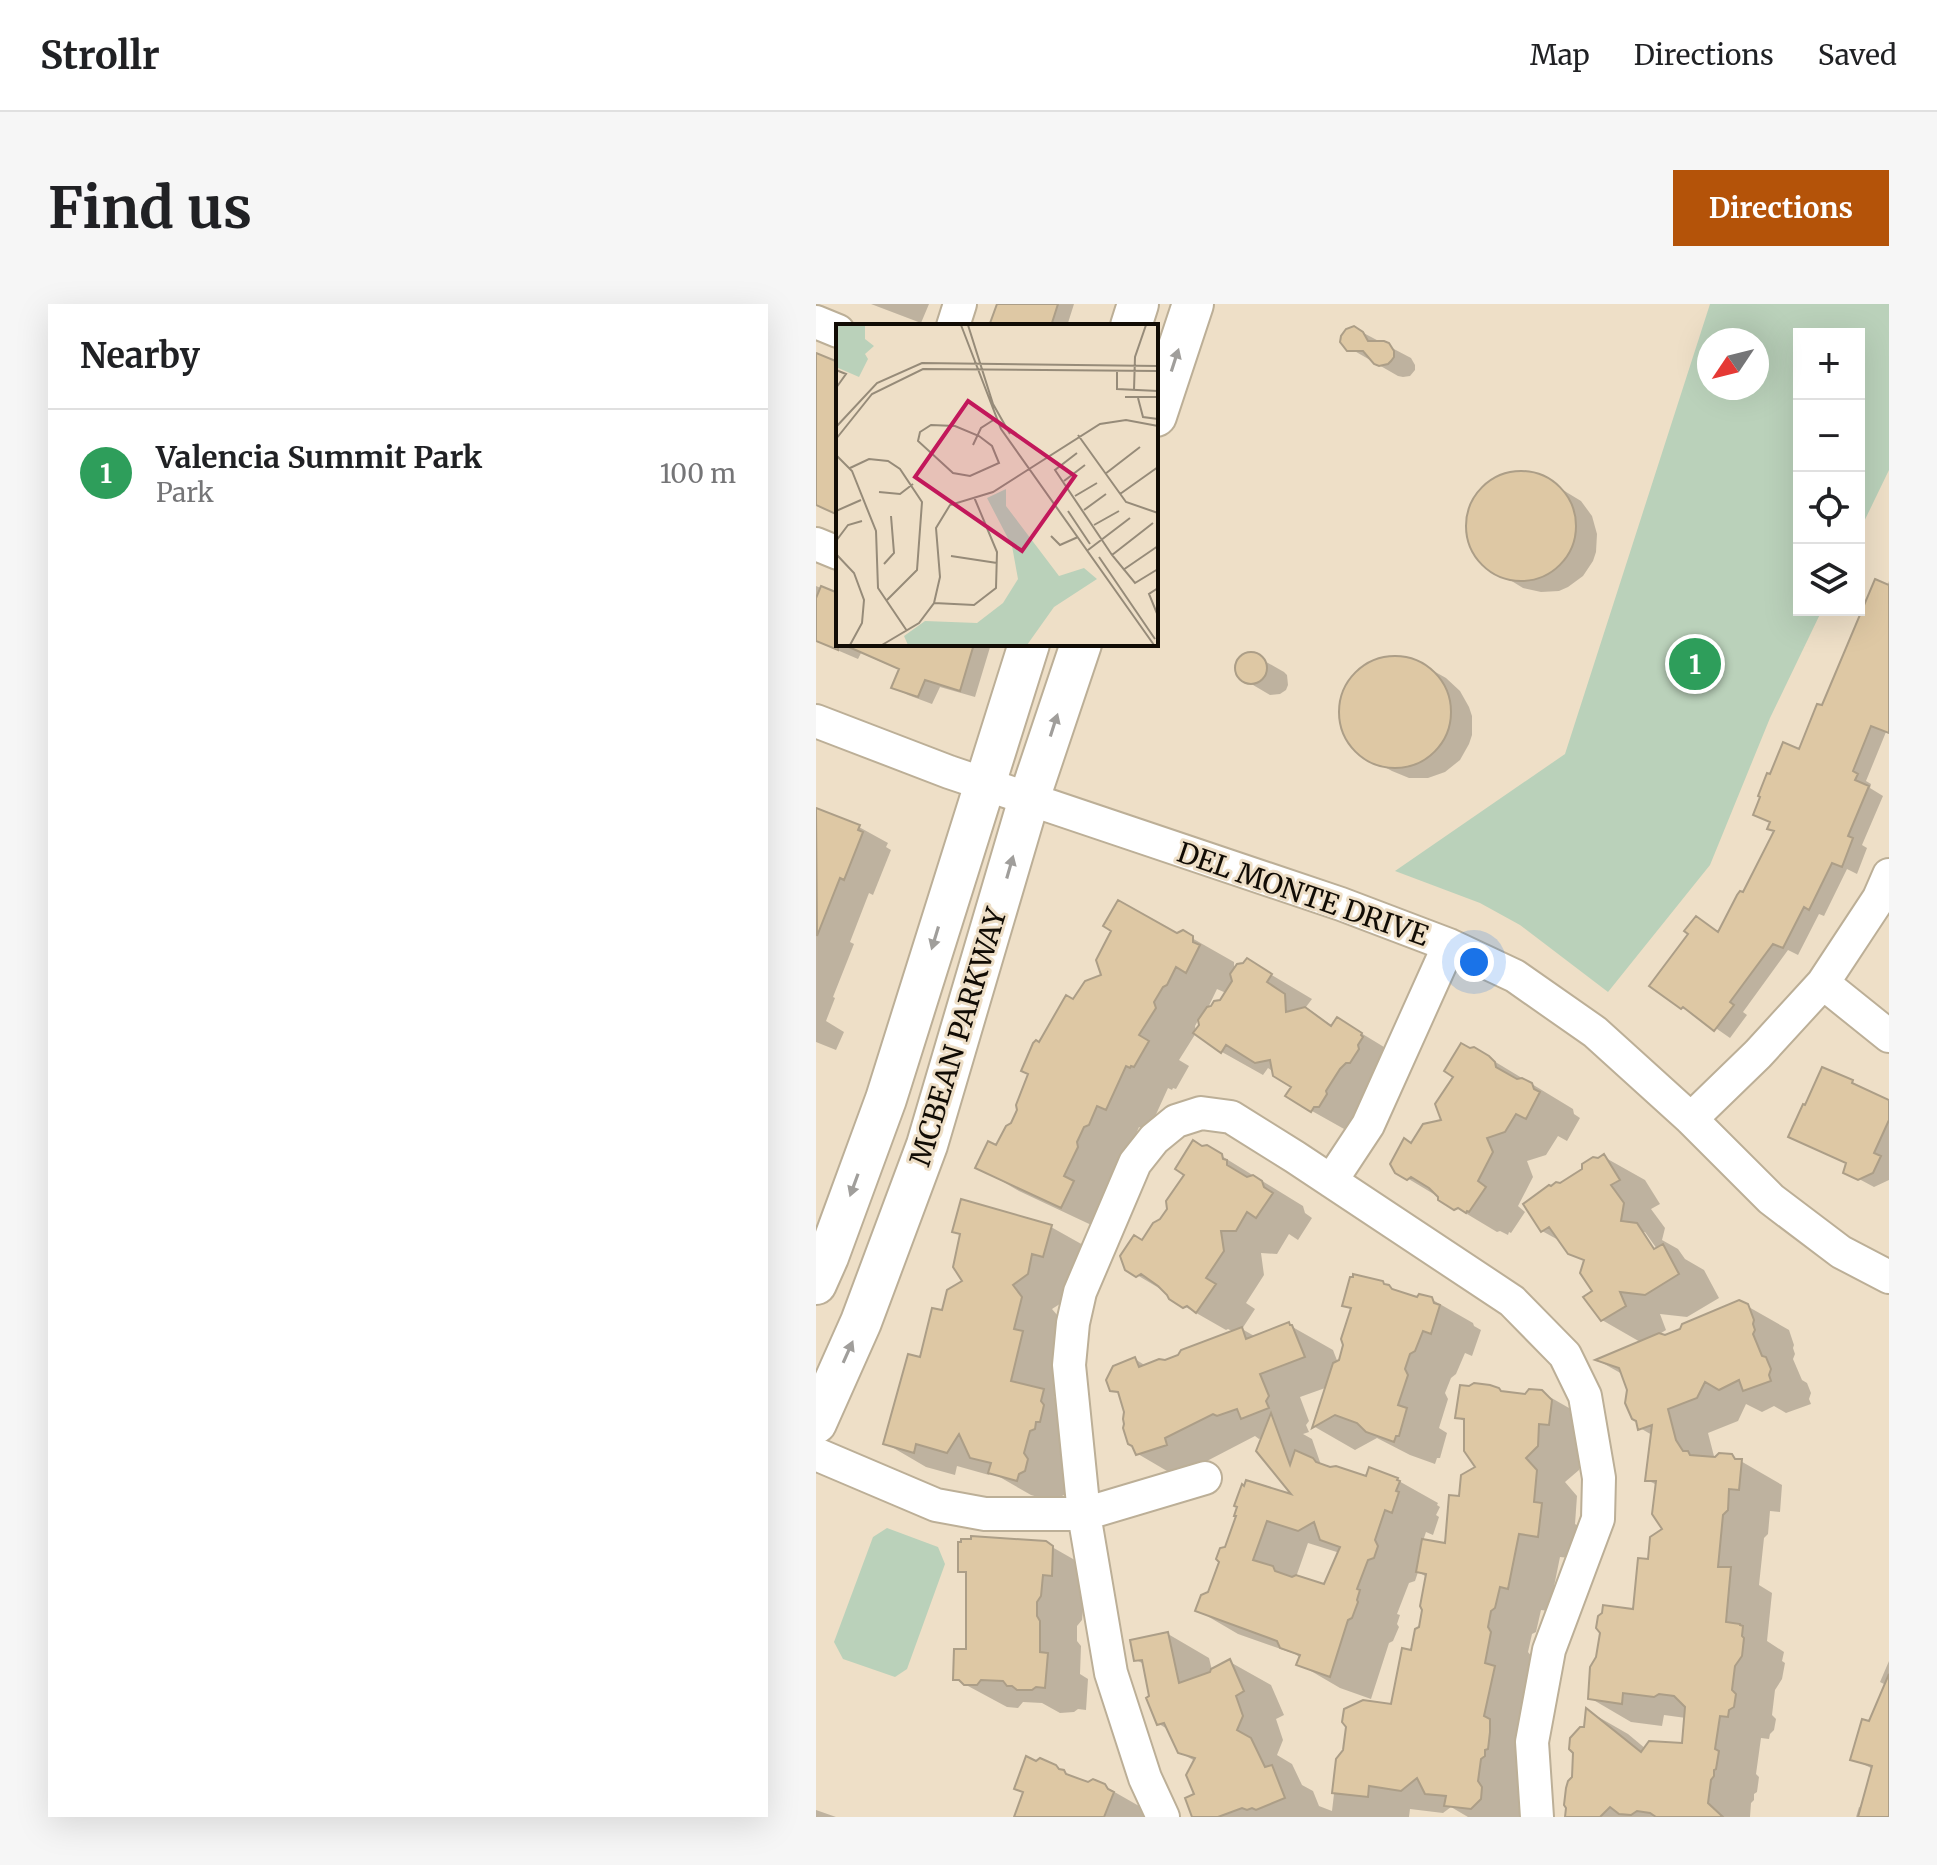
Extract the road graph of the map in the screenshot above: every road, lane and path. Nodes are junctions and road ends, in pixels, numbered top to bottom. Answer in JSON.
{"nodes":[{"id":1,"x":960,"y":304,"type":"edge"},
{"id":2,"x":1138,"y":304,"type":"edge"},
{"id":3,"x":1193,"y":304,"type":"edge"},
{"id":4,"x":816,"y":322,"type":"edge"},
{"id":5,"x":954,"y":324,"type":"edge"},
{"id":6,"x":1132,"y":324,"type":"edge"},
{"id":7,"x":836,"y":330,"type":"edge"},
{"id":8,"x":1158,"y":410,"type":"edge"},
{"id":9,"x":816,"y":544,"type":"edge"},
{"id":10,"x":836,"y":552,"type":"edge"},
{"id":11,"x":1028,"y":646,"type":"edge"},
{"id":12,"x":1080,"y":646,"type":"edge"},
{"id":13,"x":816,"y":721,"type":"edge"},
{"id":14,"x":984,"y":784,"type":"junction"},
{"id":15,"x":1029,"y":799,"type":"junction"},
{"id":16,"x":1889,"y":875,"type":"edge"},
{"id":17,"x":1449,"y":945,"type":"junction"},
{"id":18,"x":1823,"y":983,"type":"junction"},
{"id":19,"x":1889,"y":1036,"type":"edge"},
{"id":20,"x":1691,"y":1119,"type":"junction"},
{"id":21,"x":1331,"y":1181,"type":"junction"},
{"id":22,"x":1889,"y":1277,"type":"edge"},
{"id":23,"x":816,"y":1284,"type":"edge"},
{"id":24,"x":816,"y":1423,"type":"edge"},
{"id":25,"x":816,"y":1454,"type":"edge"},
{"id":26,"x":1205,"y":1478,"type":"dead end"},
{"id":27,"x":1084,"y":1514,"type":"junction"},
{"id":28,"x":1163,"y":1817,"type":"edge"},
{"id":29,"x":1537,"y":1817,"type":"edge"}],
"edges":[{"from":1,"to":5,"type":"street"},
{"from":2,"to":6,"type":"main road"},
{"from":8,"to":3,"type":"main road","one_way":true},
{"from":4,"to":7,"type":"street"},
{"from":9,"to":10,"type":"street"},
{"from":11,"to":14,"type":"main road","name":"MCBEAN PARKWAY"},
{"from":15,"to":12,"type":"main road","name":"MCBEAN PARKWAY","one_way":true},
{"from":13,"to":14,"type":"street","name":"DEL MONTE DRIVE"},
{"from":14,"to":15,"type":"street","name":"DEL MONTE DRIVE"},
{"from":14,"to":23,"type":"main road","name":"MCBEAN PARKWAY","one_way":true},
{"from":15,"to":17,"type":"street","name":"DEL MONTE DRIVE"},
{"from":24,"to":15,"type":"main road","name":"MCBEAN PARKWAY","one_way":true},
{"from":16,"to":18,"type":"street"},
{"from":17,"to":20,"type":"street","name":"DEL MONTE DRIVE"},
{"from":17,"to":21,"type":"street"},
{"from":18,"to":19,"type":"street"},
{"from":18,"to":20,"type":"street"},
{"from":20,"to":22,"type":"street","name":"DEL MONTE DRIVE"},
{"from":21,"to":27,"type":"street"},
{"from":21,"to":29,"type":"street"},
{"from":25,"to":27,"type":"street"},
{"from":26,"to":27,"type":"street"},
{"from":27,"to":28,"type":"street"}]}
